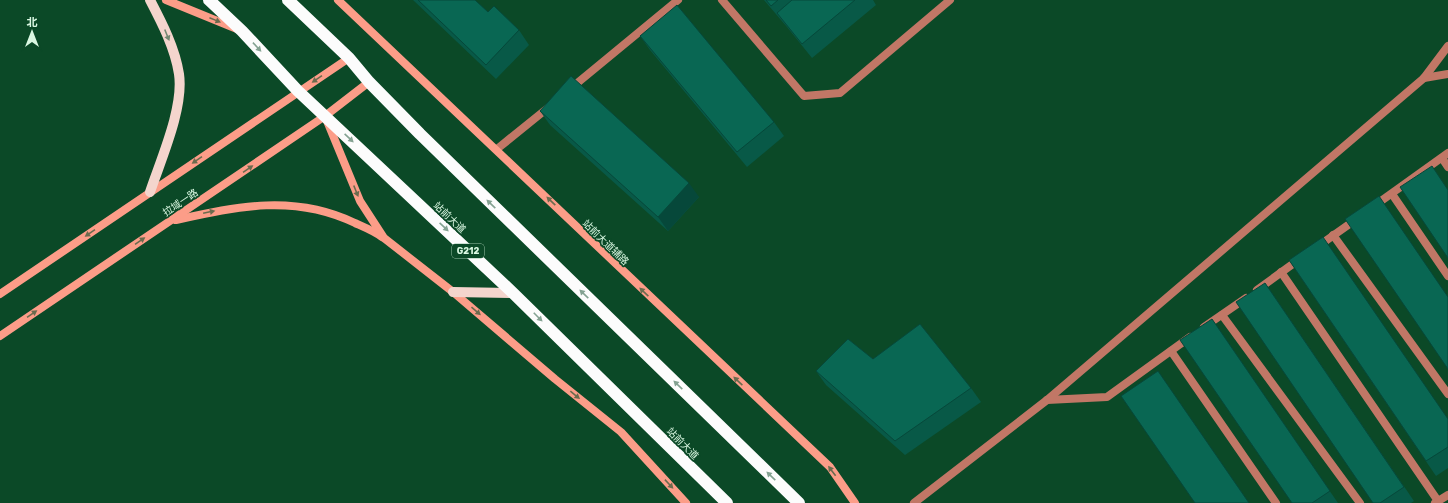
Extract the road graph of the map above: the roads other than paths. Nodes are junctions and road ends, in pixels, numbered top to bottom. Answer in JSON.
{"nodes":[{"id":1,"x":150,"y":0,"type":"edge"},
{"id":2,"x":166,"y":0,"type":"edge"},
{"id":3,"x":209,"y":0,"type":"edge"},
{"id":4,"x":288,"y":0,"type":"edge"},
{"id":5,"x":338,"y":0,"type":"edge"},
{"id":6,"x":678,"y":0,"type":"edge"},
{"id":7,"x":722,"y":0,"type":"edge"},
{"id":8,"x":950,"y":0,"type":"edge"},
{"id":9,"x":242,"y":31,"type":"junction"},
{"id":10,"x":1448,"y":46,"type":"edge"},
{"id":11,"x":349,"y":58,"type":"junction"},
{"id":12,"x":1448,"y":74,"type":"edge"},
{"id":13,"x":1424,"y":78,"type":"junction"},
{"id":14,"x":369,"y":82,"type":"junction"},
{"id":15,"x":298,"y":91,"type":"junction"},
{"id":16,"x":325,"y":116,"type":"junction"},
{"id":17,"x":497,"y":150,"type":"junction"},
{"id":18,"x":1445,"y":156,"type":"edge"},
{"id":19,"x":1448,"y":167,"type":"edge"},
{"id":20,"x":150,"y":192,"type":"junction"},
{"id":21,"x":1392,"y":194,"type":"junction"},
{"id":22,"x":171,"y":221,"type":"junction"},
{"id":23,"x":1333,"y":235,"type":"junction"},
{"id":24,"x":384,"y":238,"type":"junction"},
{"id":25,"x":1281,"y":272,"type":"junction"},
{"id":26,"x":1448,"y":276,"type":"edge"},
{"id":27,"x":453,"y":292,"type":"junction"},
{"id":28,"x":513,"y":293,"type":"junction"},
{"id":29,"x":0,"y":294,"type":"edge"},
{"id":30,"x":1222,"y":315,"type":"junction"},
{"id":31,"x":0,"y":336,"type":"edge"},
{"id":32,"x":1171,"y":351,"type":"junction"},
{"id":33,"x":1448,"y":394,"type":"edge"},
{"id":34,"x":1047,"y":400,"type":"junction"},
{"id":35,"x":1448,"y":495,"type":"edge"},
{"id":36,"x":1437,"y":502,"type":"edge"},
{"id":37,"x":686,"y":503,"type":"edge"},
{"id":38,"x":727,"y":503,"type":"edge"},
{"id":39,"x":799,"y":503,"type":"edge"},
{"id":40,"x":854,"y":503,"type":"edge"},
{"id":41,"x":914,"y":503,"type":"edge"},
{"id":42,"x":1276,"y":503,"type":"edge"},
{"id":43,"x":1360,"y":503,"type":"edge"}],
"edges":[{"from":1,"to":20,"type":"main road","one_way":true},
{"from":2,"to":9,"type":"street","one_way":true},
{"from":3,"to":9,"type":"highway","name":"站前大道","number":"G212"},
{"from":4,"to":11,"type":"highway"},
{"from":5,"to":17,"type":"street","name":"站前大道辅路"},
{"from":6,"to":17,"type":"street"},
{"from":7,"to":8,"type":"street"},
{"from":9,"to":15,"type":"highway","name":"站前大道","number":"G212","one_way":true},
{"from":10,"to":13,"type":"street"},
{"from":11,"to":14,"type":"highway"},
{"from":11,"to":15,"type":"street","one_way":true},
{"from":12,"to":13,"type":"street"},
{"from":13,"to":34,"type":"street"},
{"from":14,"to":16,"type":"street","name":"拉域一路"},
{"from":39,"to":14,"type":"highway","one_way":true},
{"from":15,"to":16,"type":"highway","name":"站前大道","number":"G212"},
{"from":15,"to":20,"type":"street","one_way":true},
{"from":22,"to":16,"type":"street","name":"拉域一路","one_way":true},
{"from":16,"to":24,"type":"street","one_way":true},
{"from":16,"to":28,"type":"highway","name":"站前大道","number":"G212","one_way":true},
{"from":40,"to":17,"type":"street","name":"站前大道辅路","one_way":true},
{"from":18,"to":19,"type":"street"},
{"from":18,"to":21,"type":"street"},
{"from":20,"to":29,"type":"street","one_way":true},
{"from":21,"to":23,"type":"street"},
{"from":21,"to":26,"type":"street"},
{"from":22,"to":24,"type":"street","one_way":true},
{"from":31,"to":22,"type":"street","name":"拉域一路","one_way":true},
{"from":23,"to":25,"type":"street"},
{"from":23,"to":33,"type":"street"},
{"from":24,"to":27,"type":"street"},
{"from":25,"to":30,"type":"street"},
{"from":25,"to":36,"type":"street"},
{"from":27,"to":28,"type":"main road"},
{"from":27,"to":37,"type":"street","one_way":true},
{"from":28,"to":38,"type":"highway","name":"站前大道","number":"G212","one_way":true},
{"from":30,"to":32,"type":"street"},
{"from":30,"to":43,"type":"street"},
{"from":32,"to":34,"type":"street"},
{"from":32,"to":42,"type":"street"},
{"from":34,"to":41,"type":"street"},
{"from":35,"to":36,"type":"street"}]}
